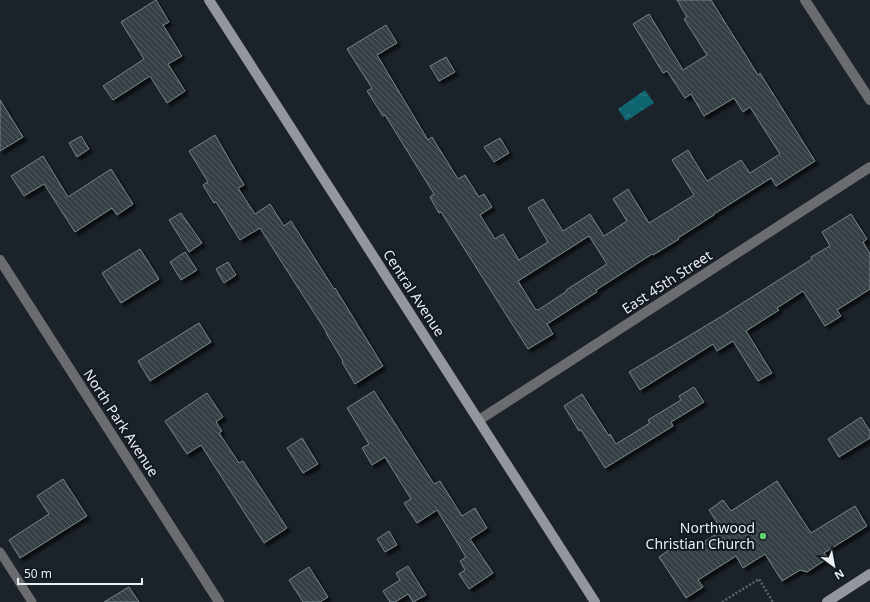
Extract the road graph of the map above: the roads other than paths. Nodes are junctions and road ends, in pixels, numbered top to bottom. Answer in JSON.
{"nodes":[{"id":1,"x":209,"y":0,"type":"edge"},
{"id":2,"x":805,"y":0,"type":"edge"},
{"id":3,"x":870,"y":100,"type":"edge"},
{"id":4,"x":870,"y":167,"type":"edge"},
{"id":5,"x":0,"y":260,"type":"edge"},
{"id":6,"x":479,"y":420,"type":"junction"},
{"id":7,"x":0,"y":552,"type":"edge"},
{"id":8,"x":870,"y":574,"type":"edge"},
{"id":9,"x":32,"y":602,"type":"edge"},
{"id":10,"x":219,"y":602,"type":"edge"},
{"id":11,"x":595,"y":602,"type":"edge"},
{"id":12,"x":827,"y":602,"type":"edge"}],
"edges":[{"from":1,"to":6,"type":"main road","name":"Central Avenue"},
{"from":2,"to":3,"type":"street"},
{"from":4,"to":6,"type":"street","name":"East 45th Street"},
{"from":5,"to":10,"type":"street","name":"North Park Avenue"},
{"from":6,"to":11,"type":"main road","name":"Central Avenue"},
{"from":7,"to":9,"type":"lane"},
{"from":8,"to":12,"type":"main road"}]}
